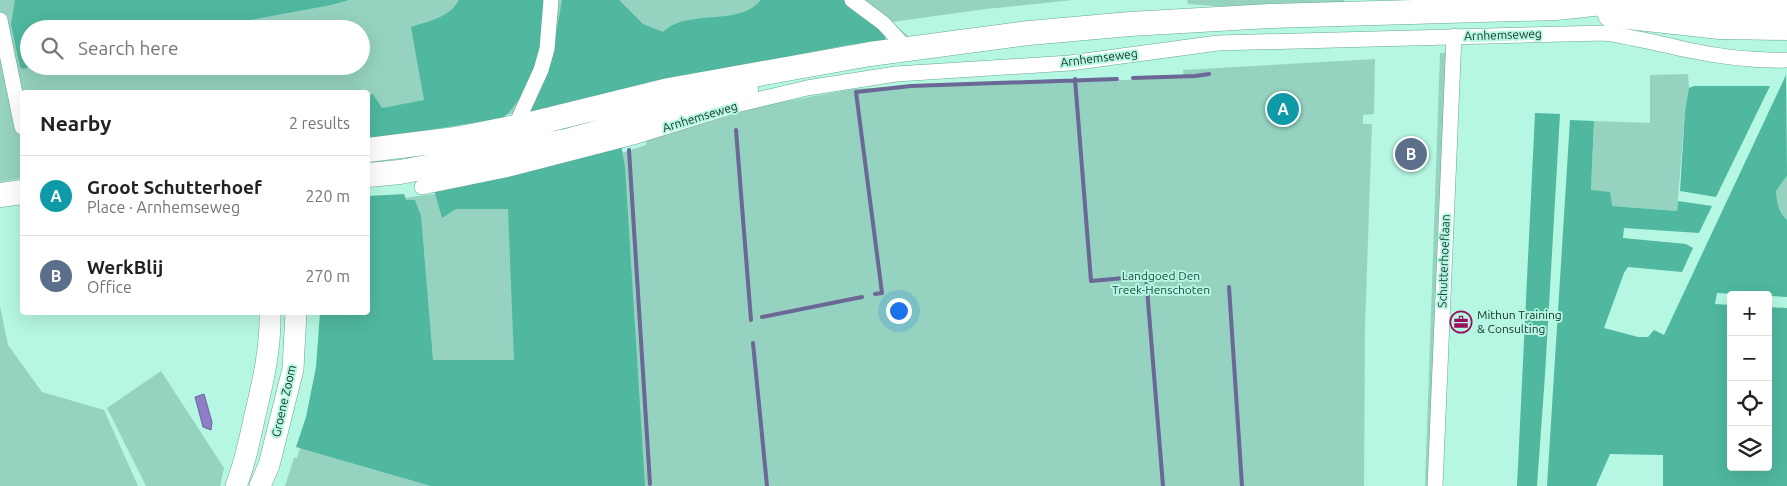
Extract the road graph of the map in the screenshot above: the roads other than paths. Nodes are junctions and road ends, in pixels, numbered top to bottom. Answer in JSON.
{"nodes":[{"id":1,"x":551,"y":0,"type":"edge"},
{"id":2,"x":852,"y":0,"type":"edge"},
{"id":3,"x":1787,"y":4,"type":"edge"},
{"id":4,"x":1556,"y":8,"type":"junction"},
{"id":5,"x":0,"y":20,"type":"edge"},
{"id":6,"x":1787,"y":28,"type":"edge"},
{"id":7,"x":1454,"y":36,"type":"junction"},
{"id":8,"x":907,"y":49,"type":"junction"},
{"id":9,"x":852,"y":57,"type":"junction"},
{"id":10,"x":1787,"y":60,"type":"edge"},
{"id":11,"x":20,"y":117,"type":"edge"},
{"id":12,"x":515,"y":127,"type":"junction"},
{"id":13,"x":370,"y":150,"type":"edge"},
{"id":14,"x":370,"y":175,"type":"edge"},
{"id":15,"x":422,"y":187,"type":"dead end"},
{"id":16,"x":20,"y":192,"type":"edge"},
{"id":17,"x":0,"y":195,"type":"edge"},
{"id":18,"x":270,"y":315,"type":"edge"},
{"id":19,"x":296,"y":315,"type":"edge"},
{"id":20,"x":236,"y":486,"type":"edge"},
{"id":21,"x":260,"y":486,"type":"edge"},
{"id":22,"x":1435,"y":486,"type":"edge"}],
"edges":[{"from":1,"to":12,"type":"street"},
{"from":2,"to":8,"type":"street"},
{"from":3,"to":4,"type":"main road","name":"Arnhemseweg"},
{"from":4,"to":6,"type":"main road","name":"Arnhemseweg"},
{"from":4,"to":8,"type":"main road","name":"Arnhemseweg"},
{"from":5,"to":11,"type":"street"},
{"from":7,"to":10,"type":"street","name":"Arnhemseweg"},
{"from":7,"to":15,"type":"street","name":"Arnhemseweg"},
{"from":7,"to":22,"type":"street","name":"Schutterhoeflaan"},
{"from":8,"to":9,"type":"main road","name":"Arnhemseweg"},
{"from":9,"to":12,"type":"main road","name":"Arnhemseweg"},
{"from":9,"to":14,"type":"main road","name":"Arnhemseweg"},
{"from":12,"to":13,"type":"main road","name":"Arnhemseweg"},
{"from":16,"to":17,"type":"main road"},
{"from":18,"to":20,"type":"main road","name":"Groene Zoom"},
{"from":19,"to":21,"type":"main road","name":"Groene Zoom"}]}
